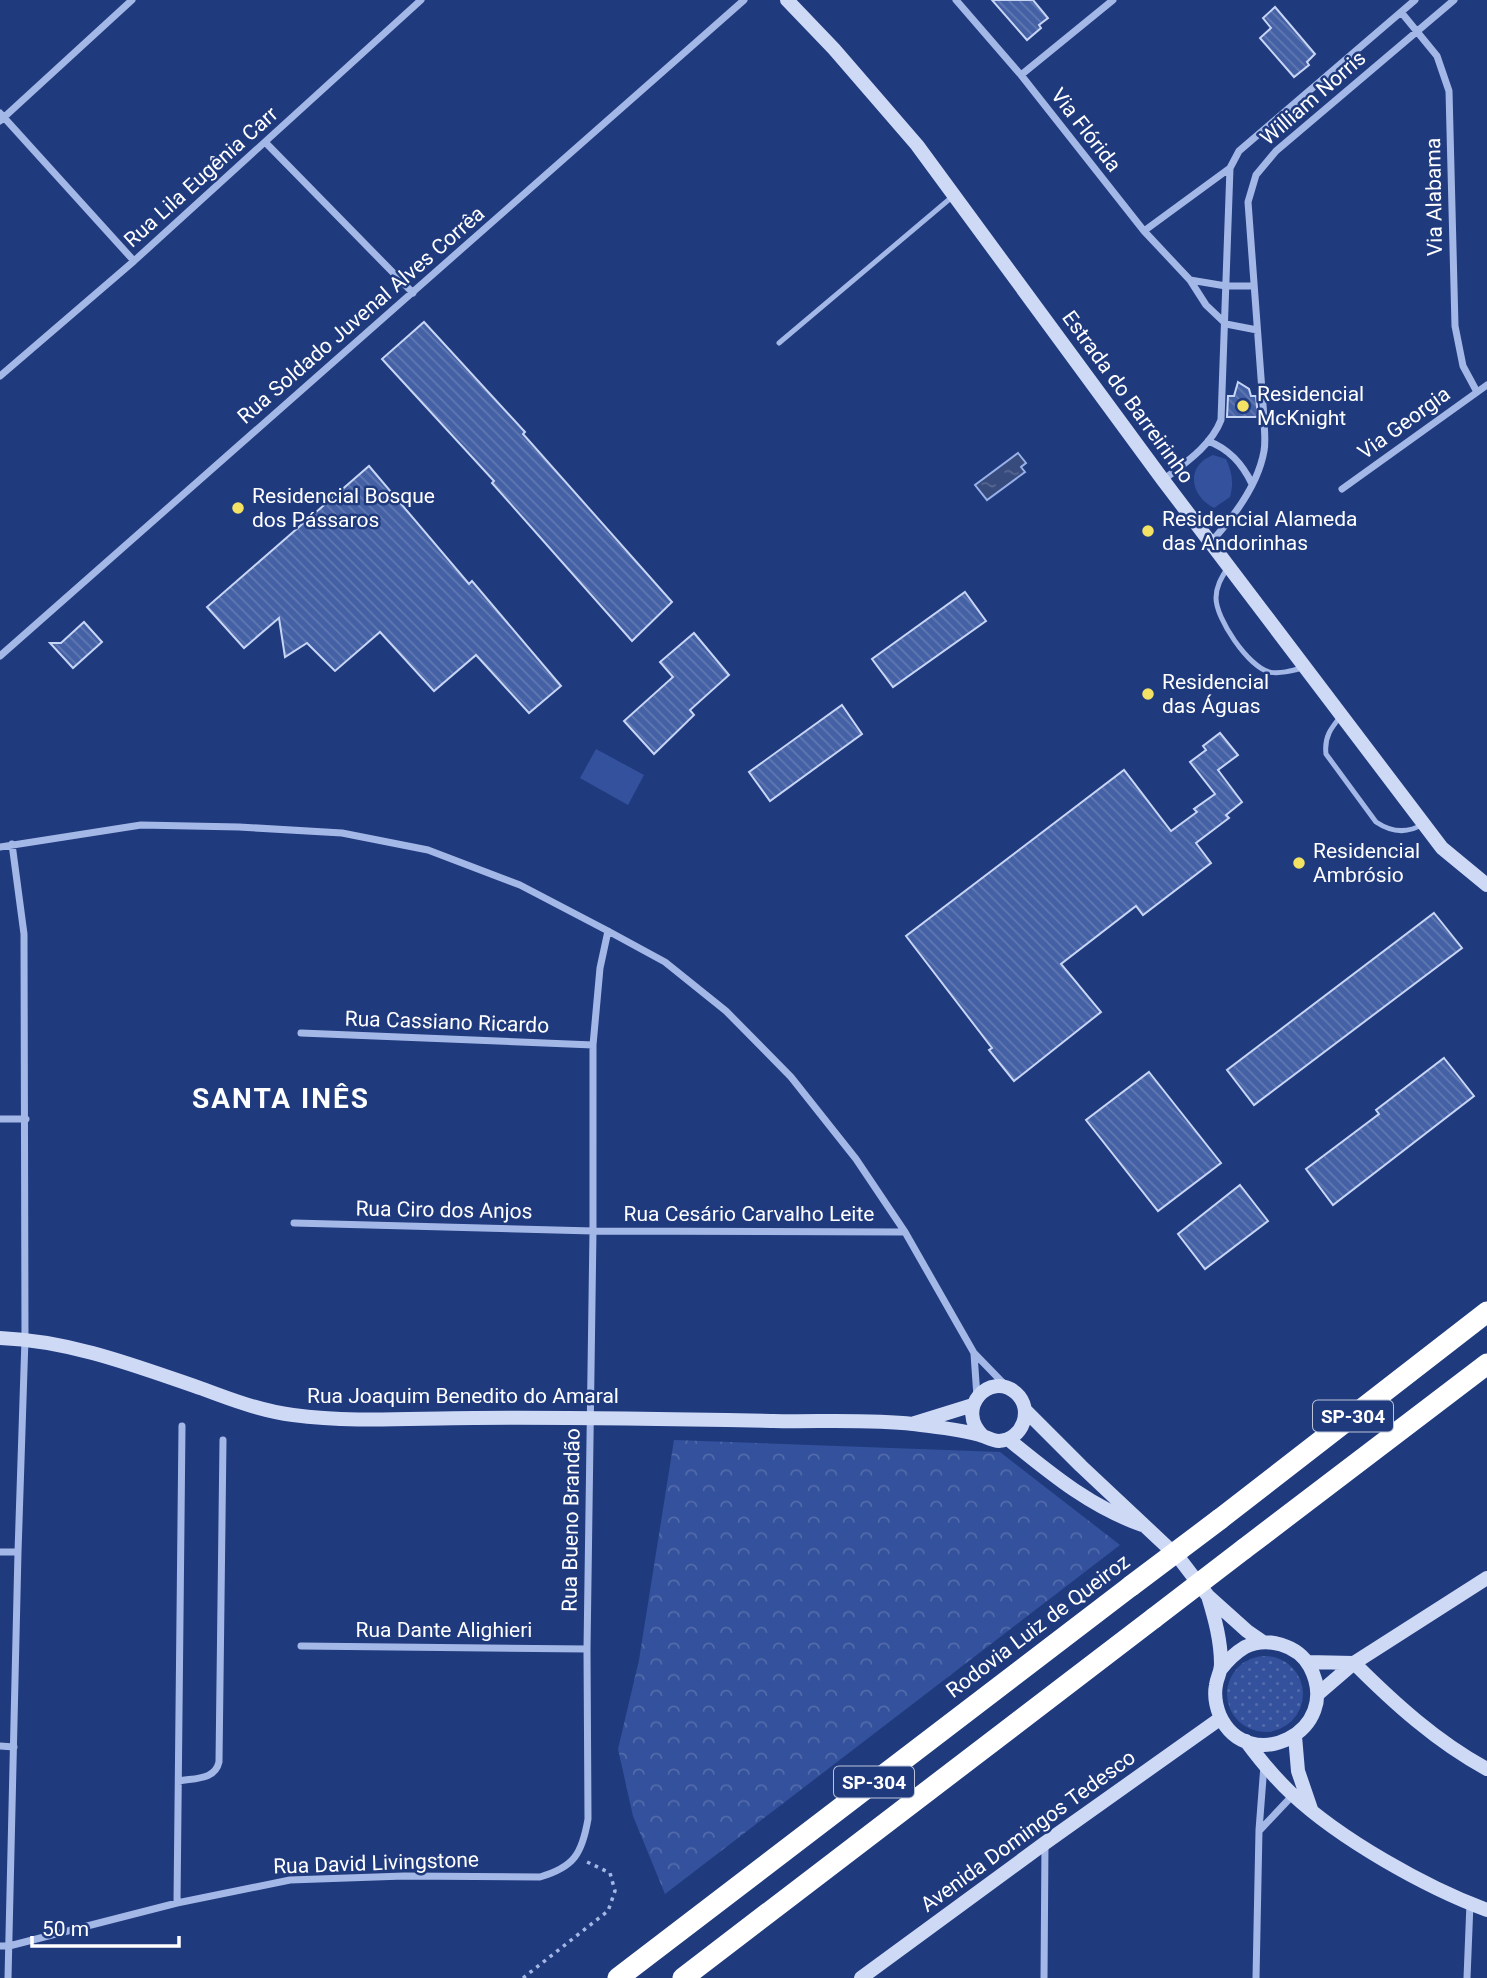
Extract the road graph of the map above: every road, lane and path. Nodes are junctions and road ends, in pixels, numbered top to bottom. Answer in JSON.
{"nodes":[{"id":1,"x":132,"y":0,"type":"edge"},
{"id":2,"x":421,"y":0,"type":"edge"},
{"id":3,"x":744,"y":0,"type":"edge"},
{"id":4,"x":787,"y":0,"type":"edge"},
{"id":5,"x":956,"y":0,"type":"edge"},
{"id":6,"x":1113,"y":0,"type":"edge"},
{"id":7,"x":1415,"y":0,"type":"edge"},
{"id":8,"x":1454,"y":0,"type":"edge"},
{"id":9,"x":1401,"y":12,"type":"junction"},
{"id":10,"x":1418,"y":30,"type":"junction"},
{"id":11,"x":1021,"y":75,"type":"junction"},
{"id":12,"x":1,"y":117,"type":"edge"},
{"id":13,"x":266,"y":143,"type":"junction"},
{"id":14,"x":1230,"y":168,"type":"junction"},
{"id":15,"x":954,"y":195,"type":"junction"},
{"id":16,"x":1144,"y":231,"type":"junction"},
{"id":17,"x":134,"y":261,"type":"junction"},
{"id":18,"x":1190,"y":280,"type":"junction"},
{"id":19,"x":1226,"y":286,"type":"junction"},
{"id":20,"x":1254,"y":286,"type":"junction"},
{"id":21,"x":413,"y":293,"type":"junction"},
{"id":22,"x":1226,"y":324,"type":"junction"},
{"id":23,"x":1257,"y":330,"type":"junction"},
{"id":24,"x":779,"y":342,"type":"dead end"},
{"id":25,"x":0,"y":376,"type":"edge"},
{"id":26,"x":1487,"y":384,"type":"edge"},
{"id":27,"x":1477,"y":392,"type":"junction"},
{"id":28,"x":1208,"y":441,"type":"junction"},
{"id":29,"x":1163,"y":480,"type":"junction"},
{"id":30,"x":1252,"y":485,"type":"junction"},
{"id":31,"x":1342,"y":489,"type":"dead end"},
{"id":32,"x":1210,"y":543,"type":"junction"},
{"id":33,"x":1228,"y":567,"type":"junction"},
{"id":34,"x":0,"y":656,"type":"edge"},
{"id":35,"x":1305,"y":668,"type":"junction"},
{"id":36,"x":1341,"y":716,"type":"junction"},
{"id":37,"x":1424,"y":824,"type":"junction"},
{"id":38,"x":12,"y":844,"type":"junction"},
{"id":39,"x":0,"y":848,"type":"edge"},
{"id":40,"x":1487,"y":885,"type":"edge"},
{"id":41,"x":608,"y":931,"type":"junction"},
{"id":42,"x":301,"y":1033,"type":"dead end"},
{"id":43,"x":593,"y":1045,"type":"junction"},
{"id":44,"x":0,"y":1119,"type":"edge"},
{"id":45,"x":26,"y":1119,"type":"junction"},
{"id":46,"x":294,"y":1223,"type":"dead end"},
{"id":47,"x":593,"y":1231,"type":"junction"},
{"id":48,"x":905,"y":1232,"type":"junction"},
{"id":49,"x":1487,"y":1312,"type":"edge"},
{"id":50,"x":0,"y":1338,"type":"edge"},
{"id":51,"x":26,"y":1339,"type":"junction"},
{"id":52,"x":974,"y":1353,"type":"junction"},
{"id":53,"x":1487,"y":1364,"type":"edge"},
{"id":54,"x":1009,"y":1389,"type":"junction"},
{"id":55,"x":975,"y":1401,"type":"junction"},
{"id":56,"x":1025,"y":1410,"type":"junction"},
{"id":57,"x":589,"y":1418,"type":"junction"},
{"id":58,"x":911,"y":1424,"type":"junction"},
{"id":59,"x":182,"y":1426,"type":"dead end"},
{"id":60,"x":983,"y":1436,"type":"junction"},
{"id":61,"x":1008,"y":1439,"type":"junction"},
{"id":62,"x":223,"y":1440,"type":"dead end"},
{"id":63,"x":1143,"y":1525,"type":"junction"},
{"id":64,"x":0,"y":1552,"type":"edge"},
{"id":65,"x":18,"y":1552,"type":"junction"},
{"id":66,"x":1487,"y":1578,"type":"edge"},
{"id":67,"x":1208,"y":1596,"type":"junction"},
{"id":68,"x":1263,"y":1642,"type":"junction"},
{"id":69,"x":301,"y":1647,"type":"dead end"},
{"id":70,"x":587,"y":1648,"type":"junction"},
{"id":71,"x":1307,"y":1662,"type":"junction"},
{"id":72,"x":1354,"y":1663,"type":"junction"},
{"id":73,"x":1221,"y":1669,"type":"junction"},
{"id":74,"x":1318,"y":1694,"type":"junction"},
{"id":75,"x":1221,"y":1718,"type":"junction"},
{"id":76,"x":1295,"y":1736,"type":"junction"},
{"id":77,"x":1246,"y":1741,"type":"junction"},
{"id":78,"x":0,"y":1746,"type":"edge"},
{"id":79,"x":14,"y":1747,"type":"junction"},
{"id":80,"x":1264,"y":1764,"type":"junction"},
{"id":81,"x":1487,"y":1769,"type":"edge"},
{"id":82,"x":179,"y":1781,"type":"junction"},
{"id":83,"x":1298,"y":1791,"type":"junction"},
{"id":84,"x":1259,"y":1830,"type":"junction"},
{"id":85,"x":1045,"y":1843,"type":"junction"},
{"id":86,"x":577,"y":1857,"type":"junction"},
{"id":87,"x":177,"y":1903,"type":"junction"},
{"id":88,"x":1470,"y":1903,"type":"junction"},
{"id":89,"x":1487,"y":1910,"type":"edge"},
{"id":90,"x":0,"y":1946,"type":"edge"},
{"id":91,"x":9,"y":1947,"type":"junction"},
{"id":92,"x":8,"y":1978,"type":"edge"},
{"id":93,"x":523,"y":1978,"type":"edge"},
{"id":94,"x":618,"y":1978,"type":"edge"},
{"id":95,"x":683,"y":1978,"type":"edge"},
{"id":96,"x":861,"y":1978,"type":"edge"},
{"id":97,"x":1044,"y":1978,"type":"edge"},
{"id":98,"x":1256,"y":1978,"type":"edge"},
{"id":99,"x":1467,"y":1978,"type":"edge"}],
"edges":[{"from":1,"to":12,"type":"street"},
{"from":2,"to":13,"type":"street","name":"Rua Lila Eugênia Carr"},
{"from":3,"to":21,"type":"street","name":"Rua Soldado Juvenal Alves Corrêa"},
{"from":4,"to":15,"type":"main road","name":"Estrada do Barreirinho"},
{"from":5,"to":11,"type":"street","name":"Via Flórida"},
{"from":6,"to":11,"type":"street"},
{"from":7,"to":9,"type":"street","name":"William Norris"},
{"from":8,"to":10,"type":"street","name":"William Norris"},
{"from":9,"to":10,"type":"street","name":"Via Alabama"},
{"from":9,"to":14,"type":"street","name":"William Norris"},
{"from":10,"to":20,"type":"street","name":"William Norris"},
{"from":10,"to":27,"type":"street","name":"Via Alabama"},
{"from":11,"to":16,"type":"street","name":"Via Flórida"},
{"from":12,"to":17,"type":"street"},
{"from":13,"to":17,"type":"street","name":"Rua Lila Eugênia Carr"},
{"from":13,"to":21,"type":"street"},
{"from":14,"to":16,"type":"street","name":"William Norris"},
{"from":14,"to":19,"type":"street"},
{"from":15,"to":24,"type":"lane"},
{"from":15,"to":29,"type":"main road","name":"Estrada do Barreirinho"},
{"from":16,"to":18,"type":"street","name":"Via Flórida"},
{"from":17,"to":25,"type":"street","name":"Rua Lila Eugênia Carr"},
{"from":18,"to":19,"type":"street"},
{"from":18,"to":22,"type":"street","name":"Via Flórida"},
{"from":19,"to":20,"type":"street"},
{"from":19,"to":22,"type":"street"},
{"from":20,"to":23,"type":"street","name":"William Norris"},
{"from":21,"to":34,"type":"street","name":"Rua Soldado Juvenal Alves Corrêa"},
{"from":22,"to":23,"type":"street"},
{"from":22,"to":28,"type":"street"},
{"from":23,"to":30,"type":"street","name":"William Norris"},
{"from":26,"to":27,"type":"street","name":"Via Georgia"},
{"from":27,"to":31,"type":"street","name":"Via Georgia"},
{"from":28,"to":29,"type":"street"},
{"from":28,"to":30,"type":"street"},
{"from":29,"to":32,"type":"main road","name":"Estrada do Barreirinho"},
{"from":30,"to":32,"type":"street","name":"William Norris"},
{"from":32,"to":33,"type":"main road","name":"Estrada do Barreirinho"},
{"from":33,"to":35,"type":"main road","name":"Estrada do Barreirinho"},
{"from":33,"to":35,"type":"lane"},
{"from":35,"to":36,"type":"main road","name":"Estrada do Barreirinho"},
{"from":36,"to":37,"type":"main road","name":"Estrada do Barreirinho"},
{"from":36,"to":37,"type":"lane"},
{"from":37,"to":40,"type":"main road","name":"Estrada do Barreirinho"},
{"from":38,"to":39,"type":"street"},
{"from":38,"to":41,"type":"street"},
{"from":38,"to":45,"type":"street"},
{"from":41,"to":43,"type":"street","name":"Rua Bueno Brandão"},
{"from":41,"to":48,"type":"street"},
{"from":42,"to":43,"type":"street","name":"Rua Cassiano Ricardo"},
{"from":43,"to":47,"type":"street","name":"Rua Bueno Brandão"},
{"from":44,"to":45,"type":"street"},
{"from":45,"to":51,"type":"street"},
{"from":46,"to":47,"type":"street","name":"Rua Ciro dos Anjos"},
{"from":47,"to":48,"type":"street","name":"Rua Cesário Carvalho Leite"},
{"from":47,"to":57,"type":"street","name":"Rua Bueno Brandão"},
{"from":48,"to":52,"type":"street"},
{"from":49,"to":94,"type":"highway","name":"Rodovia Luiz de Queiroz","number":"SP-304","bridge":true},
{"from":50,"to":51,"type":"main road","name":"Rua Joaquim Benedito do Amaral"},
{"from":51,"to":57,"type":"main road","name":"Rua Joaquim Benedito do Amaral"},
{"from":51,"to":65,"type":"street"},
{"from":52,"to":54,"type":"street"},
{"from":52,"to":55,"type":"street"},
{"from":53,"to":95,"type":"highway","number":"SP-304","bridge":true},
{"from":54,"to":55,"type":"main road"},
{"from":54,"to":56,"type":"main road"},
{"from":55,"to":58,"type":"main road","name":"Rua Joaquim Benedito do Amaral"},
{"from":55,"to":60,"type":"main road"},
{"from":56,"to":61,"type":"main road"},
{"from":56,"to":63,"type":"main road"},
{"from":57,"to":58,"type":"main road","name":"Rua Joaquim Benedito do Amaral"},
{"from":57,"to":70,"type":"street","name":"Rua Bueno Brandão"},
{"from":58,"to":60,"type":"main road","name":"Rua Joaquim Benedito do Amaral"},
{"from":59,"to":82,"type":"street"},
{"from":60,"to":61,"type":"main road"},
{"from":61,"to":63,"type":"main road"},
{"from":62,"to":82,"type":"street"},
{"from":63,"to":67,"type":"main road"},
{"from":64,"to":65,"type":"street"},
{"from":65,"to":79,"type":"street"},
{"from":66,"to":72,"type":"main road"},
{"from":67,"to":68,"type":"main road"},
{"from":67,"to":73,"type":"main road"},
{"from":68,"to":71,"type":"main road"},
{"from":68,"to":73,"type":"main road"},
{"from":69,"to":70,"type":"street","name":"Rua Dante Alighieri"},
{"from":70,"to":86,"type":"street","name":"Rua Bueno Brandão"},
{"from":71,"to":72,"type":"main road"},
{"from":71,"to":74,"type":"main road"},
{"from":72,"to":74,"type":"main road"},
{"from":72,"to":81,"type":"main road"},
{"from":73,"to":75,"type":"main road"},
{"from":74,"to":76,"type":"main road"},
{"from":75,"to":77,"type":"main road"},
{"from":75,"to":85,"type":"main road","name":"Avenida Domingos Tedesco"},
{"from":76,"to":77,"type":"main road"},
{"from":76,"to":83,"type":"main road"},
{"from":77,"to":80,"type":"main road"},
{"from":78,"to":79,"type":"street"},
{"from":79,"to":91,"type":"street"},
{"from":80,"to":83,"type":"main road"},
{"from":80,"to":84,"type":"street"},
{"from":82,"to":87,"type":"street"},
{"from":83,"to":84,"type":"street"},
{"from":83,"to":88,"type":"main road"},
{"from":84,"to":98,"type":"street"},
{"from":85,"to":96,"type":"main road","name":"Avenida Domingos Tedesco"},
{"from":85,"to":97,"type":"street"},
{"from":86,"to":87,"type":"street","name":"Rua David Livingstone"},
{"from":86,"to":93,"type":"path"},
{"from":87,"to":91,"type":"street","name":"Rua David Livingstone"},
{"from":88,"to":89,"type":"main road"},
{"from":88,"to":99,"type":"street"},
{"from":90,"to":91,"type":"street"},
{"from":91,"to":92,"type":"street"}]}
